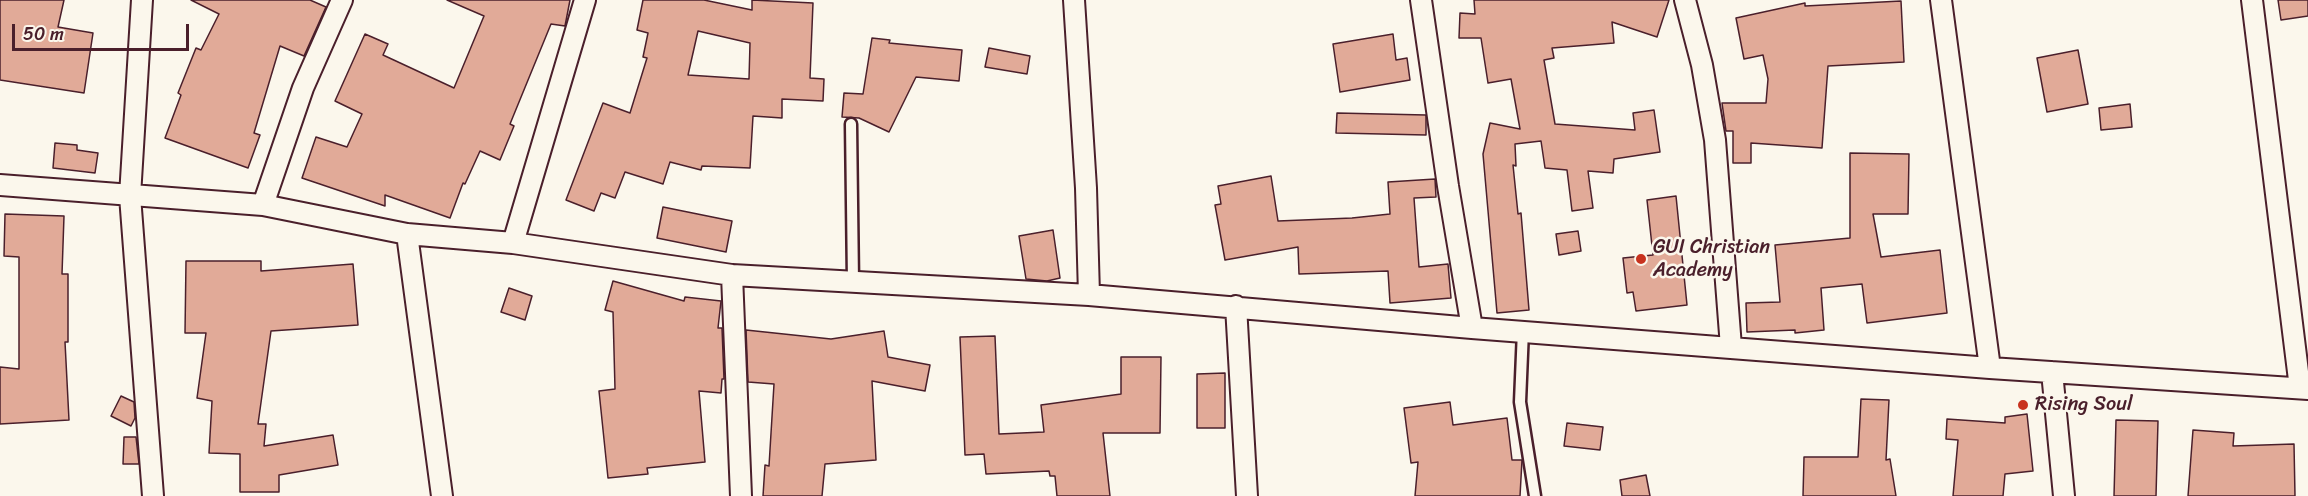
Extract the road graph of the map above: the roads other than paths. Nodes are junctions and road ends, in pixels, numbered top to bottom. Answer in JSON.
{"nodes":[{"id":1,"x":142,"y":0,"type":"edge"},
{"id":2,"x":342,"y":0,"type":"edge"},
{"id":3,"x":585,"y":0,"type":"edge"},
{"id":4,"x":1074,"y":0,"type":"edge"},
{"id":5,"x":1421,"y":0,"type":"edge"},
{"id":6,"x":1685,"y":0,"type":"edge"},
{"id":7,"x":1941,"y":0,"type":"edge"},
{"id":8,"x":2252,"y":0,"type":"edge"},
{"id":9,"x":851,"y":124,"type":"dead end"},
{"id":10,"x":0,"y":185,"type":"edge"},
{"id":11,"x":130,"y":196,"type":"junction"},
{"id":12,"x":263,"y":205,"type":"junction"},
{"id":13,"x":407,"y":234,"type":"junction"},
{"id":14,"x":513,"y":243,"type":"junction"},
{"id":15,"x":732,"y":275,"type":"junction"},
{"id":16,"x":853,"y":282,"type":"junction"},
{"id":17,"x":1089,"y":295,"type":"junction"},
{"id":18,"x":1236,"y":306,"type":"junction"},
{"id":19,"x":1472,"y":328,"type":"junction"},
{"id":20,"x":1523,"y":330,"type":"junction"},
{"id":21,"x":1731,"y":347,"type":"junction"},
{"id":22,"x":1990,"y":368,"type":"junction"},
{"id":23,"x":2052,"y":372,"type":"junction"},
{"id":24,"x":2304,"y":389,"type":"edge"},
{"id":25,"x":153,"y":496,"type":"edge"},
{"id":26,"x":442,"y":496,"type":"edge"},
{"id":27,"x":741,"y":496,"type":"edge"},
{"id":28,"x":1247,"y":496,"type":"edge"},
{"id":29,"x":1535,"y":496,"type":"edge"},
{"id":30,"x":2064,"y":496,"type":"edge"}],
"edges":[{"from":1,"to":11,"type":"street"},
{"from":2,"to":12,"type":"street"},
{"from":3,"to":14,"type":"street"},
{"from":4,"to":17,"type":"street"},
{"from":5,"to":19,"type":"street"},
{"from":6,"to":21,"type":"street"},
{"from":7,"to":22,"type":"street"},
{"from":8,"to":24,"type":"street"},
{"from":9,"to":16,"type":"lane"},
{"from":10,"to":11,"type":"street"},
{"from":11,"to":12,"type":"street"},
{"from":11,"to":25,"type":"street"},
{"from":12,"to":13,"type":"street"},
{"from":13,"to":14,"type":"street"},
{"from":13,"to":26,"type":"street"},
{"from":14,"to":15,"type":"street"},
{"from":15,"to":16,"type":"street"},
{"from":15,"to":27,"type":"street"},
{"from":16,"to":17,"type":"street"},
{"from":17,"to":18,"type":"street"},
{"from":18,"to":19,"type":"street"},
{"from":18,"to":28,"type":"street"},
{"from":19,"to":20,"type":"street"},
{"from":20,"to":21,"type":"street"},
{"from":20,"to":29,"type":"lane"},
{"from":21,"to":22,"type":"street"},
{"from":22,"to":23,"type":"street"},
{"from":23,"to":24,"type":"street"},
{"from":23,"to":30,"type":"street"}]}
